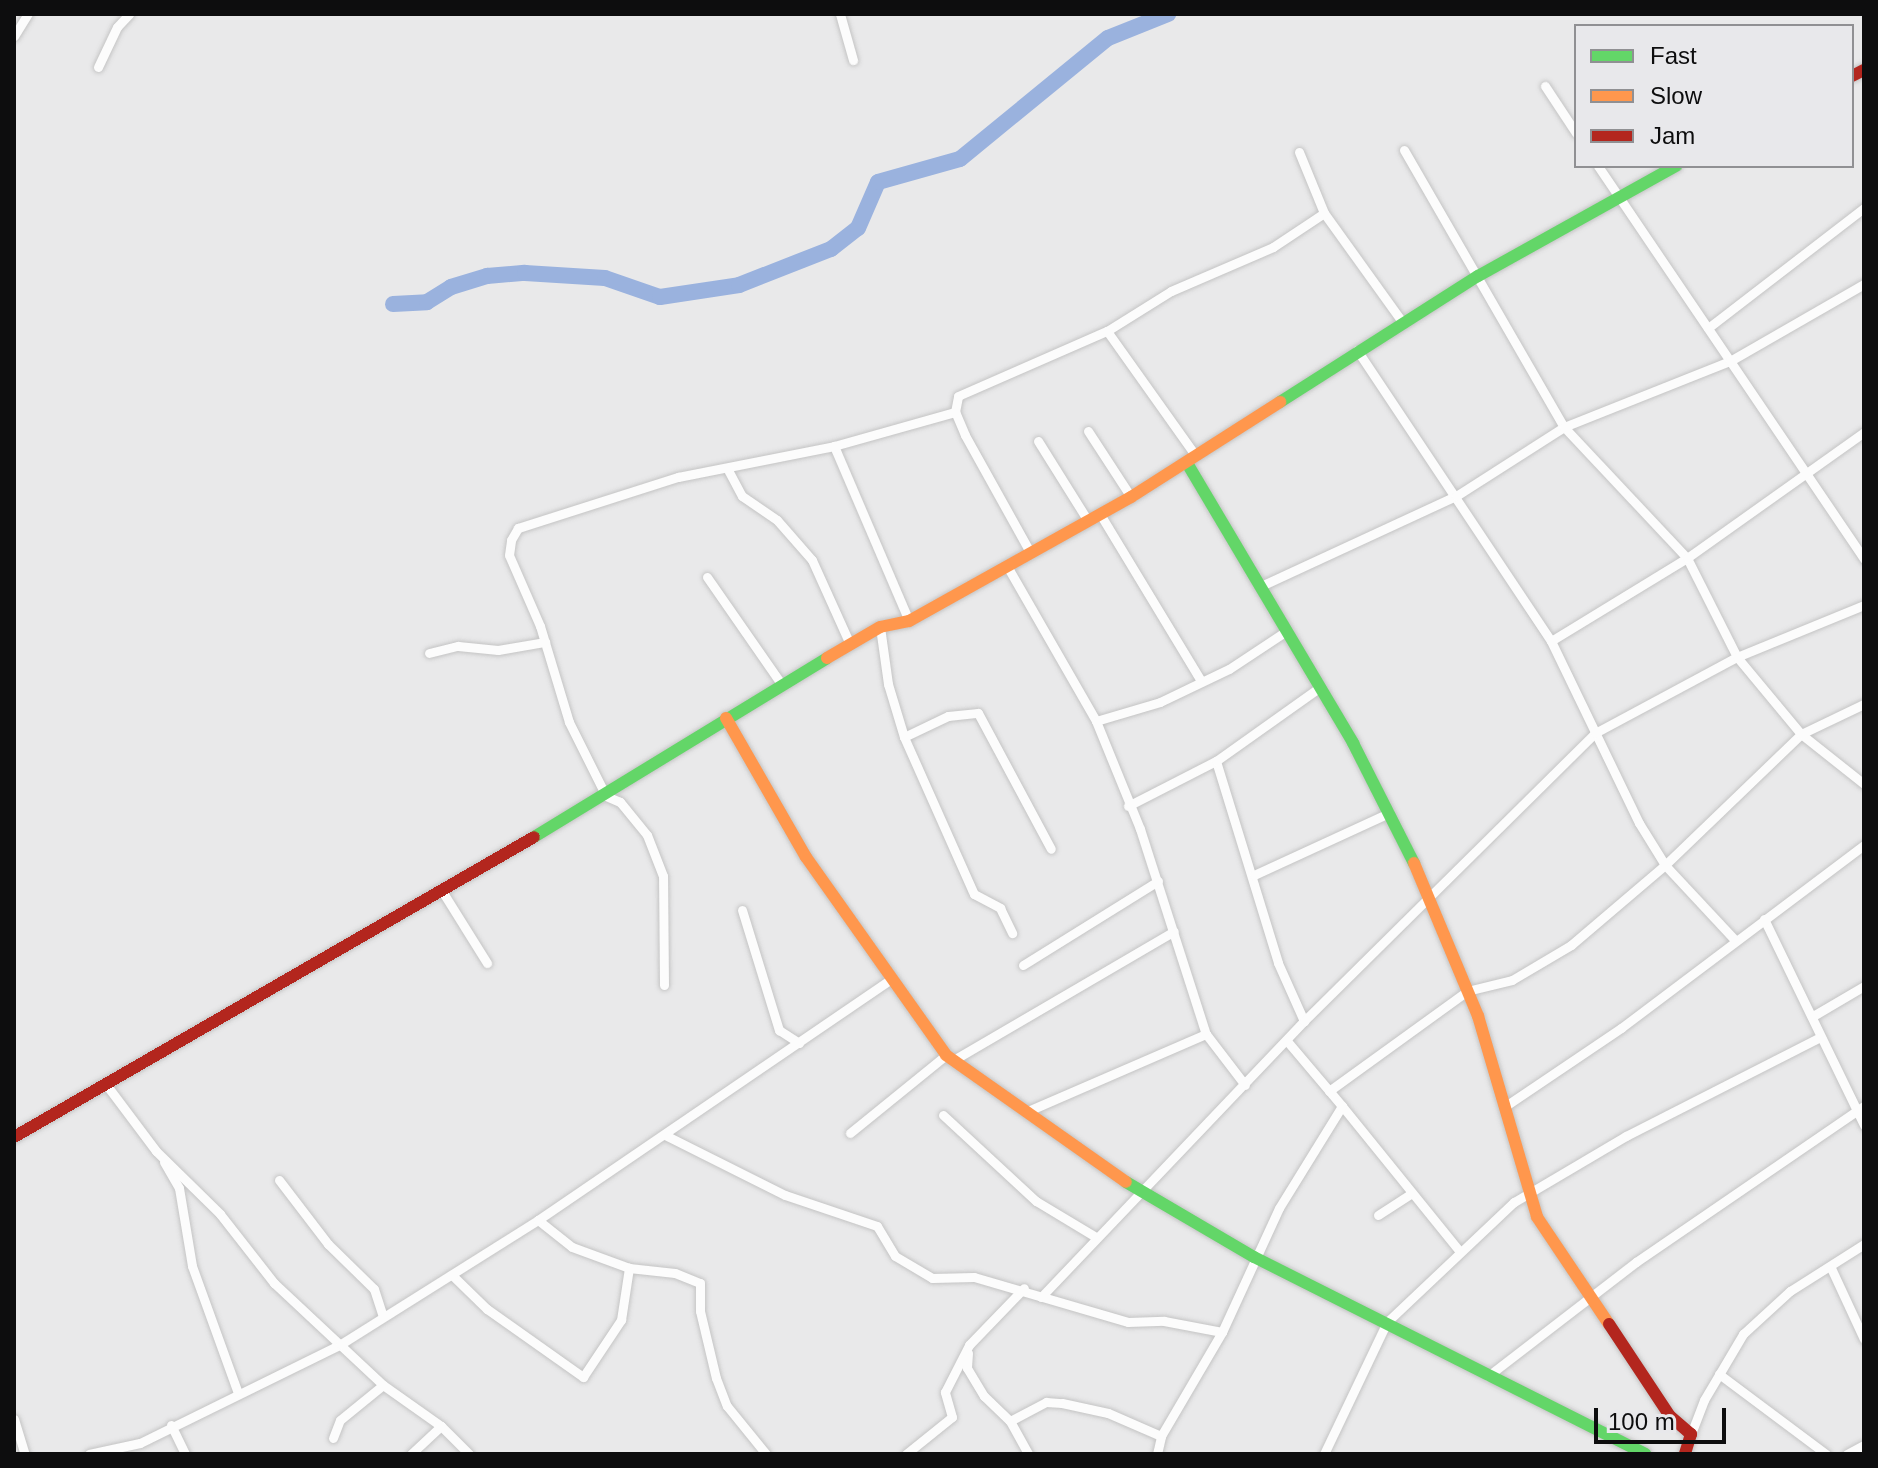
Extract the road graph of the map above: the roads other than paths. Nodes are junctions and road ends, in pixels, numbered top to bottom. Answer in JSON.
{"nodes":[{"id":1,"x":28,"y":14,"type":"edge"},
{"id":2,"x":129,"y":14,"type":"edge"},
{"id":3,"x":840,"y":14,"type":"edge"},
{"id":4,"x":14,"y":36,"type":"edge"},
{"id":5,"x":853,"y":60,"type":"dead end"},
{"id":6,"x":98,"y":67,"type":"dead end"},
{"id":7,"x":1545,"y":86,"type":"dead end"},
{"id":8,"x":1574,"y":130,"type":"edge"},
{"id":9,"x":1404,"y":150,"type":"dead end"},
{"id":10,"x":1299,"y":152,"type":"dead end"},
{"id":11,"x":1599,"y":168,"type":"edge"},
{"id":12,"x":1672,"y":168,"type":"edge"},
{"id":13,"x":1617,"y":196,"type":"junction"},
{"id":14,"x":1864,"y":208,"type":"edge"},
{"id":15,"x":1324,"y":213,"type":"junction"},
{"id":16,"x":1478,"y":276,"type":"junction"},
{"id":17,"x":1864,"y":284,"type":"edge"},
{"id":18,"x":1403,"y":323,"type":"junction"},
{"id":19,"x":1708,"y":328,"type":"junction"},
{"id":20,"x":1107,"y":331,"type":"junction"},
{"id":21,"x":1357,"y":350,"type":"junction"},
{"id":22,"x":1730,"y":361,"type":"junction"},
{"id":23,"x":955,"y":412,"type":"junction"},
{"id":24,"x":1564,"y":427,"type":"junction"},
{"id":25,"x":1088,"y":431,"type":"dead end"},
{"id":26,"x":1864,"y":432,"type":"edge"},
{"id":27,"x":1038,"y":441,"type":"dead end"},
{"id":28,"x":834,"y":446,"type":"junction"},
{"id":29,"x":1191,"y":459,"type":"junction"},
{"id":30,"x":727,"y":468,"type":"junction"},
{"id":31,"x":1803,"y":471,"type":"junction"},
{"id":32,"x":1456,"y":496,"type":"junction"},
{"id":33,"x":1131,"y":497,"type":"junction"},
{"id":34,"x":1100,"y":514,"type":"junction"},
{"id":35,"x":1088,"y":521,"type":"junction"},
{"id":36,"x":1030,"y":552,"type":"junction"},
{"id":37,"x":1687,"y":558,"type":"junction"},
{"id":38,"x":1864,"y":559,"type":"edge"},
{"id":39,"x":1007,"y":566,"type":"junction"},
{"id":40,"x":707,"y":577,"type":"dead end"},
{"id":41,"x":1261,"y":586,"type":"junction"},
{"id":42,"x":1864,"y":605,"type":"edge"},
{"id":43,"x":909,"y":621,"type":"junction"},
{"id":44,"x":880,"y":627,"type":"junction"},
{"id":45,"x":1285,"y":632,"type":"junction"},
{"id":46,"x":1551,"y":641,"type":"junction"},
{"id":47,"x":545,"y":642,"type":"junction"},
{"id":48,"x":850,"y":644,"type":"junction"},
{"id":49,"x":429,"y":653,"type":"dead end"},
{"id":50,"x":1737,"y":657,"type":"junction"},
{"id":51,"x":1200,"y":679,"type":"junction"},
{"id":52,"x":782,"y":685,"type":"junction"},
{"id":53,"x":1320,"y":687,"type":"junction"},
{"id":54,"x":1864,"y":704,"type":"edge"},
{"id":55,"x":726,"y":718,"type":"junction"},
{"id":56,"x":1096,"y":721,"type":"junction"},
{"id":57,"x":1595,"y":733,"type":"junction"},
{"id":58,"x":1801,"y":734,"type":"junction"},
{"id":59,"x":904,"y":737,"type":"junction"},
{"id":60,"x":1216,"y":761,"type":"junction"},
{"id":61,"x":1864,"y":784,"type":"edge"},
{"id":62,"x":606,"y":796,"type":"junction"},
{"id":63,"x":1128,"y":806,"type":"junction"},
{"id":64,"x":1389,"y":813,"type":"junction"},
{"id":65,"x":1864,"y":845,"type":"edge"},
{"id":66,"x":1051,"y":849,"type":"dead end"},
{"id":67,"x":1665,"y":865,"type":"junction"},
{"id":68,"x":1254,"y":875,"type":"junction"},
{"id":69,"x":1158,"y":881,"type":"junction"},
{"id":70,"x":442,"y":891,"type":"junction"},
{"id":71,"x":1430,"y":895,"type":"junction"},
{"id":72,"x":742,"y":910,"type":"dead end"},
{"id":73,"x":1764,"y":919,"type":"junction"},
{"id":74,"x":1174,"y":931,"type":"junction"},
{"id":75,"x":1012,"y":933,"type":"dead end"},
{"id":76,"x":1735,"y":940,"type":"junction"},
{"id":77,"x":487,"y":963,"type":"dead end"},
{"id":78,"x":1023,"y":965,"type":"dead end"},
{"id":79,"x":891,"y":979,"type":"junction"},
{"id":80,"x":664,"y":985,"type":"dead end"},
{"id":81,"x":1864,"y":986,"type":"edge"},
{"id":82,"x":1467,"y":991,"type":"junction"},
{"id":83,"x":1813,"y":1016,"type":"junction"},
{"id":84,"x":1304,"y":1021,"type":"junction"},
{"id":85,"x":1206,"y":1034,"type":"junction"},
{"id":86,"x":1820,"y":1037,"type":"junction"},
{"id":87,"x":1287,"y":1041,"type":"junction"},
{"id":88,"x":799,"y":1043,"type":"junction"},
{"id":89,"x":952,"y":1057,"type":"junction"},
{"id":90,"x":1245,"y":1085,"type":"junction"},
{"id":91,"x":108,"y":1087,"type":"junction"},
{"id":92,"x":1329,"y":1091,"type":"junction"},
{"id":93,"x":1507,"y":1105,"type":"junction"},
{"id":94,"x":1342,"y":1106,"type":"junction"},
{"id":95,"x":1860,"y":1108,"type":"edge"},
{"id":96,"x":1028,"y":1111,"type":"junction"},
{"id":97,"x":943,"y":1115,"type":"dead end"},
{"id":98,"x":1864,"y":1125,"type":"edge"},
{"id":99,"x":850,"y":1133,"type":"dead end"},
{"id":100,"x":665,"y":1135,"type":"junction"},
{"id":101,"x":14,"y":1137,"type":"edge"},
{"id":102,"x":156,"y":1151,"type":"junction"},
{"id":103,"x":279,"y":1180,"type":"dead end"},
{"id":104,"x":1139,"y":1192,"type":"junction"},
{"id":105,"x":1412,"y":1193,"type":"junction"},
{"id":106,"x":1527,"y":1194,"type":"junction"},
{"id":107,"x":1378,"y":1215,"type":"dead end"},
{"id":108,"x":538,"y":1220,"type":"junction"},
{"id":109,"x":1096,"y":1237,"type":"junction"},
{"id":110,"x":1864,"y":1244,"type":"edge"},
{"id":111,"x":1458,"y":1249,"type":"junction"},
{"id":112,"x":1254,"y":1257,"type":"junction"},
{"id":113,"x":629,"y":1268,"type":"junction"},
{"id":114,"x":1831,"y":1268,"type":"junction"},
{"id":115,"x":452,"y":1275,"type":"junction"},
{"id":116,"x":1024,"y":1288,"type":"junction"},
{"id":117,"x":1041,"y":1297,"type":"junction"},
{"id":118,"x":1589,"y":1298,"type":"junction"},
{"id":119,"x":383,"y":1316,"type":"junction"},
{"id":120,"x":1387,"y":1322,"type":"junction"},
{"id":121,"x":1222,"y":1332,"type":"junction"},
{"id":122,"x":1864,"y":1339,"type":"edge"},
{"id":123,"x":341,"y":1344,"type":"junction"},
{"id":124,"x":969,"y":1345,"type":"junction"},
{"id":125,"x":1719,"y":1374,"type":"junction"},
{"id":126,"x":1488,"y":1376,"type":"junction"},
{"id":127,"x":383,"y":1385,"type":"junction"},
{"id":128,"x":238,"y":1393,"type":"junction"},
{"id":129,"x":14,"y":1419,"type":"edge"},
{"id":130,"x":1010,"y":1421,"type":"junction"},
{"id":131,"x":171,"y":1425,"type":"junction"},
{"id":132,"x":441,"y":1426,"type":"junction"},
{"id":133,"x":1691,"y":1434,"type":"junction"},
{"id":134,"x":1161,"y":1436,"type":"junction"},
{"id":135,"x":333,"y":1438,"type":"dead end"},
{"id":136,"x":1864,"y":1445,"type":"edge"},
{"id":137,"x":25,"y":1454,"type":"edge"},
{"id":138,"x":92,"y":1454,"type":"edge"},
{"id":139,"x":185,"y":1454,"type":"edge"},
{"id":140,"x":411,"y":1454,"type":"edge"},
{"id":141,"x":469,"y":1454,"type":"edge"},
{"id":142,"x":766,"y":1454,"type":"edge"},
{"id":143,"x":906,"y":1454,"type":"edge"},
{"id":144,"x":1028,"y":1454,"type":"edge"},
{"id":145,"x":1157,"y":1454,"type":"edge"},
{"id":146,"x":1324,"y":1454,"type":"edge"},
{"id":147,"x":1645,"y":1454,"type":"edge"},
{"id":148,"x":1685,"y":1454,"type":"edge"},
{"id":149,"x":1826,"y":1454,"type":"edge"},
{"id":150,"x":1847,"y":1454,"type":"edge"}],
"edges":[{"from":1,"to":4,"type":"street"},
{"from":2,"to":6,"type":"street"},
{"from":3,"to":5,"type":"street"},
{"from":7,"to":8,"type":"street"},
{"from":9,"to":16,"type":"street"},
{"from":10,"to":15,"type":"street"},
{"from":11,"to":13,"type":"street"},
{"from":12,"to":13,"type":"street"},
{"from":13,"to":16,"type":"street"},
{"from":13,"to":19,"type":"street"},
{"from":14,"to":19,"type":"street"},
{"from":15,"to":18,"type":"street"},
{"from":15,"to":20,"type":"street"},
{"from":16,"to":18,"type":"street"},
{"from":16,"to":24,"type":"street"},
{"from":17,"to":22,"type":"street"},
{"from":18,"to":21,"type":"street"},
{"from":19,"to":22,"type":"street"},
{"from":20,"to":23,"type":"street"},
{"from":20,"to":29,"type":"street"},
{"from":21,"to":29,"type":"street"},
{"from":21,"to":32,"type":"street"},
{"from":22,"to":24,"type":"street"},
{"from":22,"to":31,"type":"street"},
{"from":23,"to":28,"type":"street"},
{"from":23,"to":36,"type":"street"},
{"from":24,"to":32,"type":"street"},
{"from":24,"to":37,"type":"street"},
{"from":25,"to":33,"type":"street"},
{"from":26,"to":31,"type":"street"},
{"from":27,"to":35,"type":"street"},
{"from":28,"to":30,"type":"street"},
{"from":28,"to":43,"type":"street"},
{"from":29,"to":33,"type":"street"},
{"from":29,"to":41,"type":"street"},
{"from":30,"to":47,"type":"street"},
{"from":30,"to":48,"type":"street"},
{"from":31,"to":37,"type":"street"},
{"from":31,"to":38,"type":"street"},
{"from":32,"to":41,"type":"street"},
{"from":32,"to":46,"type":"street"},
{"from":33,"to":34,"type":"street"},
{"from":34,"to":35,"type":"street"},
{"from":34,"to":51,"type":"street"},
{"from":35,"to":36,"type":"street"},
{"from":36,"to":39,"type":"street"},
{"from":37,"to":46,"type":"street"},
{"from":37,"to":50,"type":"street"},
{"from":39,"to":43,"type":"street"},
{"from":39,"to":56,"type":"street"},
{"from":40,"to":52,"type":"street"},
{"from":41,"to":45,"type":"street"},
{"from":42,"to":50,"type":"street"},
{"from":43,"to":44,"type":"street"},
{"from":44,"to":48,"type":"street"},
{"from":44,"to":59,"type":"street"},
{"from":45,"to":51,"type":"street"},
{"from":45,"to":53,"type":"street"},
{"from":46,"to":57,"type":"street"},
{"from":47,"to":49,"type":"street"},
{"from":47,"to":62,"type":"street"},
{"from":48,"to":52,"type":"street"},
{"from":50,"to":57,"type":"street"},
{"from":50,"to":58,"type":"street"},
{"from":51,"to":56,"type":"street"},
{"from":52,"to":55,"type":"street"},
{"from":53,"to":60,"type":"street"},
{"from":53,"to":64,"type":"street"},
{"from":54,"to":58,"type":"street"},
{"from":55,"to":62,"type":"street"},
{"from":55,"to":79,"type":"street"},
{"from":56,"to":63,"type":"street"},
{"from":57,"to":67,"type":"street"},
{"from":57,"to":71,"type":"street"},
{"from":58,"to":61,"type":"street"},
{"from":58,"to":67,"type":"street"},
{"from":59,"to":66,"type":"street"},
{"from":59,"to":75,"type":"street"},
{"from":60,"to":63,"type":"street"},
{"from":60,"to":68,"type":"street"},
{"from":62,"to":70,"type":"street"},
{"from":62,"to":80,"type":"street"},
{"from":63,"to":69,"type":"street"},
{"from":64,"to":68,"type":"street"},
{"from":64,"to":71,"type":"street"},
{"from":65,"to":73,"type":"street"},
{"from":67,"to":76,"type":"street"},
{"from":67,"to":82,"type":"street"},
{"from":68,"to":84,"type":"street"},
{"from":69,"to":74,"type":"street"},
{"from":69,"to":78,"type":"street"},
{"from":70,"to":77,"type":"street"},
{"from":70,"to":91,"type":"street"},
{"from":71,"to":82,"type":"street"},
{"from":71,"to":84,"type":"street"},
{"from":72,"to":88,"type":"street"},
{"from":73,"to":76,"type":"street"},
{"from":73,"to":83,"type":"street"},
{"from":74,"to":85,"type":"street"},
{"from":74,"to":89,"type":"street"},
{"from":76,"to":93,"type":"street"},
{"from":79,"to":88,"type":"street"},
{"from":79,"to":89,"type":"street"},
{"from":81,"to":83,"type":"street"},
{"from":82,"to":92,"type":"street"},
{"from":82,"to":93,"type":"street"},
{"from":83,"to":86,"type":"street"},
{"from":84,"to":87,"type":"street"},
{"from":85,"to":90,"type":"street"},
{"from":85,"to":96,"type":"street"},
{"from":86,"to":95,"type":"street"},
{"from":86,"to":106,"type":"street"},
{"from":87,"to":90,"type":"street"},
{"from":87,"to":92,"type":"street"},
{"from":88,"to":100,"type":"street"},
{"from":89,"to":96,"type":"street"},
{"from":89,"to":99,"type":"street"},
{"from":90,"to":104,"type":"street"},
{"from":91,"to":101,"type":"street"},
{"from":91,"to":102,"type":"street"},
{"from":92,"to":94,"type":"street"},
{"from":93,"to":106,"type":"street"},
{"from":94,"to":105,"type":"street"},
{"from":94,"to":112,"type":"street"},
{"from":95,"to":98,"type":"street"},
{"from":95,"to":118,"type":"street"},
{"from":96,"to":104,"type":"street"},
{"from":97,"to":109,"type":"street"},
{"from":100,"to":108,"type":"street"},
{"from":100,"to":116,"type":"street"},
{"from":102,"to":123,"type":"street"},
{"from":102,"to":128,"type":"street"},
{"from":103,"to":119,"type":"street"},
{"from":104,"to":109,"type":"street"},
{"from":104,"to":112,"type":"street"},
{"from":105,"to":107,"type":"street"},
{"from":105,"to":111,"type":"street"},
{"from":106,"to":111,"type":"street"},
{"from":106,"to":118,"type":"street"},
{"from":108,"to":113,"type":"street"},
{"from":108,"to":115,"type":"street"},
{"from":109,"to":117,"type":"street"},
{"from":110,"to":114,"type":"street"},
{"from":111,"to":120,"type":"street"},
{"from":112,"to":120,"type":"street"},
{"from":112,"to":121,"type":"street"},
{"from":113,"to":115,"type":"street"},
{"from":113,"to":142,"type":"street"},
{"from":114,"to":122,"type":"street"},
{"from":114,"to":125,"type":"street"},
{"from":115,"to":119,"type":"street"},
{"from":116,"to":117,"type":"street"},
{"from":116,"to":124,"type":"street"},
{"from":117,"to":121,"type":"street"},
{"from":118,"to":126,"type":"street"},
{"from":118,"to":133,"type":"street"},
{"from":119,"to":123,"type":"street"},
{"from":120,"to":126,"type":"street"},
{"from":120,"to":146,"type":"street"},
{"from":121,"to":134,"type":"street"},
{"from":123,"to":127,"type":"street"},
{"from":123,"to":128,"type":"street"},
{"from":124,"to":130,"type":"street"},
{"from":124,"to":143,"type":"street"},
{"from":125,"to":133,"type":"street"},
{"from":125,"to":149,"type":"street"},
{"from":126,"to":147,"type":"street"},
{"from":127,"to":132,"type":"street"},
{"from":127,"to":135,"type":"street"},
{"from":128,"to":131,"type":"street"},
{"from":129,"to":137,"type":"street"},
{"from":130,"to":134,"type":"street"},
{"from":130,"to":144,"type":"street"},
{"from":131,"to":138,"type":"street"},
{"from":131,"to":139,"type":"street"},
{"from":132,"to":140,"type":"street"},
{"from":132,"to":141,"type":"street"},
{"from":133,"to":148,"type":"street"},
{"from":134,"to":145,"type":"street"},
{"from":136,"to":150,"type":"street"}]}
